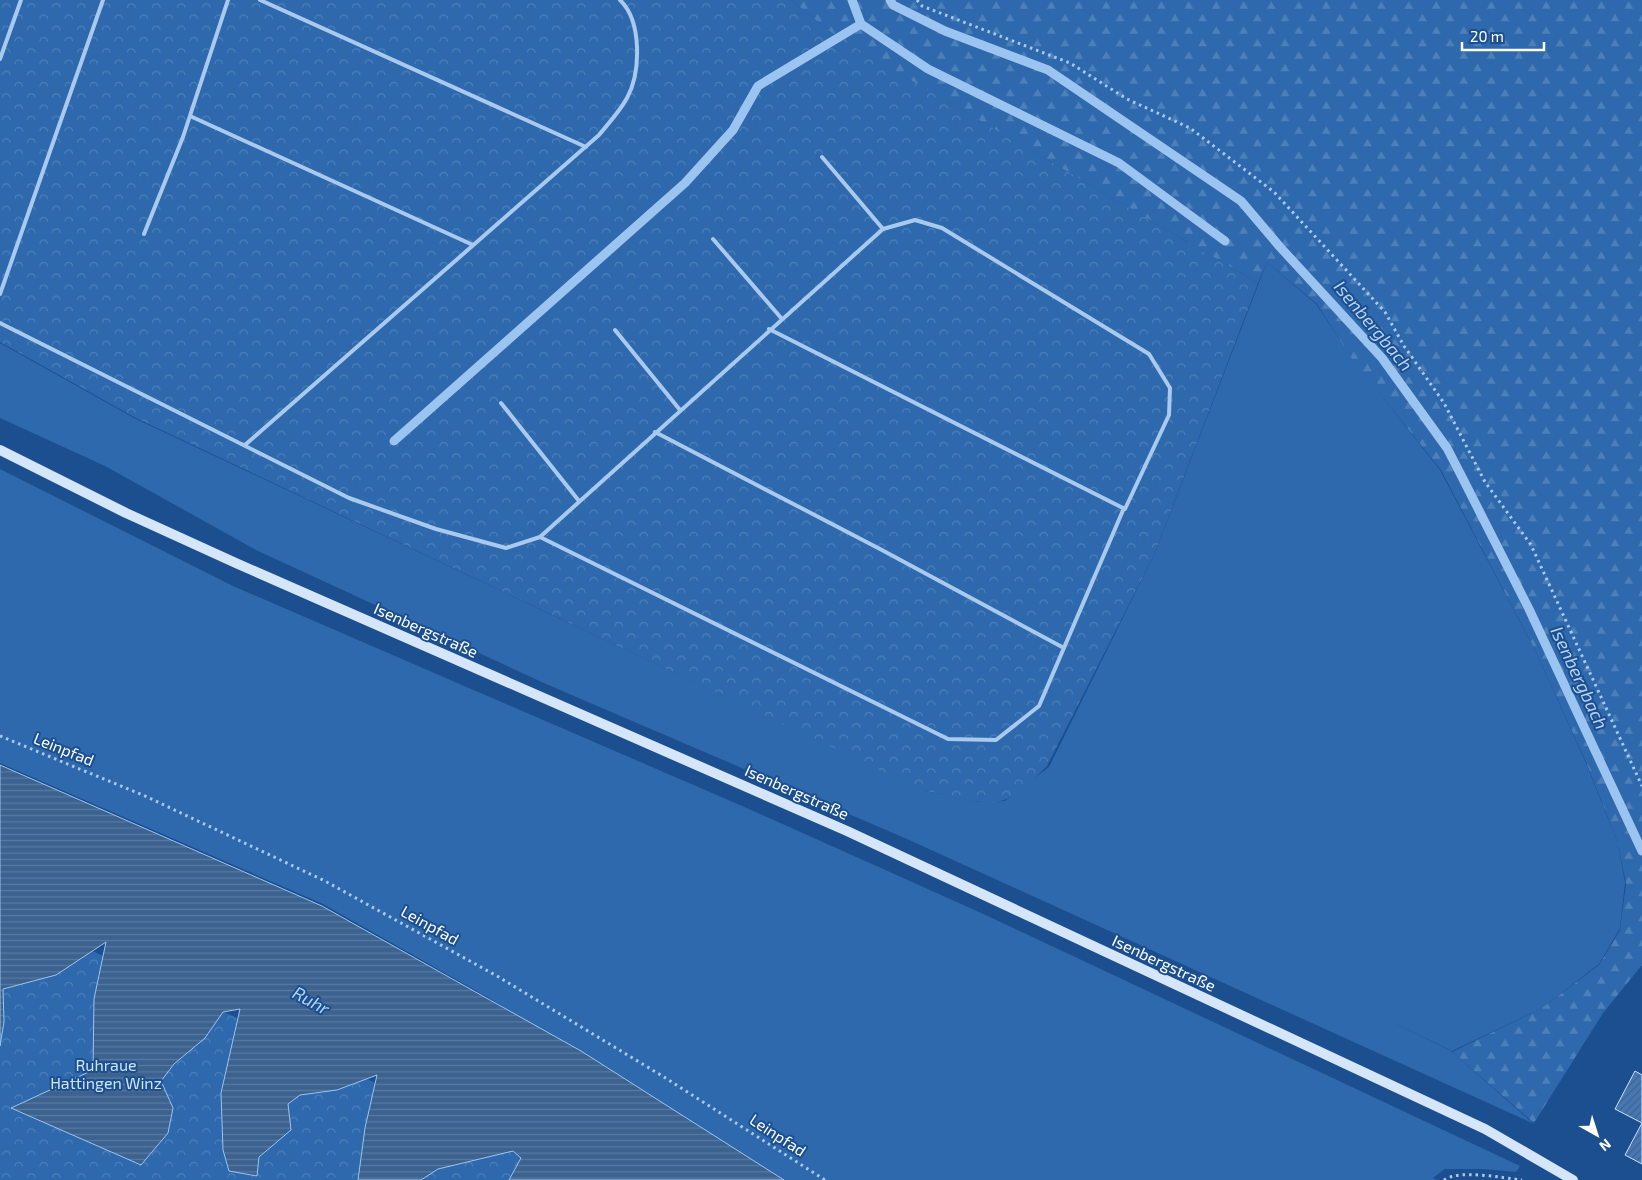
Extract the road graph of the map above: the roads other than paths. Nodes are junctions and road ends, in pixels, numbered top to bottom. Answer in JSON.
{"nodes":[{"id":1,"x":21,"y":0,"type":"edge"},
{"id":2,"x":104,"y":0,"type":"edge"},
{"id":3,"x":228,"y":0,"type":"edge"},
{"id":4,"x":260,"y":0,"type":"edge"},
{"id":5,"x":620,"y":0,"type":"edge"},
{"id":6,"x":0,"y":59,"type":"edge"},
{"id":7,"x":190,"y":116,"type":"junction"},
{"id":8,"x":586,"y":147,"type":"junction"},
{"id":9,"x":822,"y":157,"type":"dead end"},
{"id":10,"x":883,"y":229,"type":"junction"},
{"id":11,"x":144,"y":234,"type":"dead end"},
{"id":12,"x":713,"y":238,"type":"dead end"},
{"id":13,"x":473,"y":246,"type":"junction"},
{"id":14,"x":0,"y":294,"type":"edge"},
{"id":15,"x":782,"y":319,"type":"junction"},
{"id":16,"x":0,"y":323,"type":"edge"},
{"id":17,"x":769,"y":329,"type":"junction"},
{"id":18,"x":615,"y":330,"type":"dead end"},
{"id":19,"x":500,"y":404,"type":"dead end"},
{"id":20,"x":680,"y":410,"type":"junction"},
{"id":21,"x":655,"y":432,"type":"junction"},
{"id":22,"x":245,"y":445,"type":"junction"},
{"id":23,"x":0,"y":450,"type":"edge"},
{"id":24,"x":579,"y":501,"type":"junction"},
{"id":25,"x":1124,"y":508,"type":"junction"},
{"id":26,"x":540,"y":537,"type":"junction"},
{"id":27,"x":1064,"y":648,"type":"junction"},
{"id":28,"x":1573,"y":1180,"type":"edge"}],
"edges":[{"from":1,"to":6,"type":"lane"},
{"from":2,"to":14,"type":"lane"},
{"from":3,"to":7,"type":"lane"},
{"from":4,"to":8,"type":"lane"},
{"from":5,"to":8,"type":"lane"},
{"from":7,"to":11,"type":"lane"},
{"from":7,"to":13,"type":"lane"},
{"from":8,"to":13,"type":"lane"},
{"from":9,"to":10,"type":"lane"},
{"from":10,"to":15,"type":"lane"},
{"from":10,"to":25,"type":"lane"},
{"from":12,"to":15,"type":"lane"},
{"from":13,"to":22,"type":"lane"},
{"from":15,"to":17,"type":"lane"},
{"from":16,"to":22,"type":"lane"},
{"from":17,"to":20,"type":"lane"},
{"from":17,"to":25,"type":"lane"},
{"from":18,"to":20,"type":"lane"},
{"from":19,"to":24,"type":"lane"},
{"from":20,"to":21,"type":"lane"},
{"from":21,"to":24,"type":"lane"},
{"from":21,"to":27,"type":"lane"},
{"from":22,"to":26,"type":"lane"},
{"from":23,"to":28,"type":"main road","name":"Isenbergstraße"},
{"from":24,"to":26,"type":"lane"},
{"from":25,"to":27,"type":"lane"},
{"from":26,"to":27,"type":"lane"}]}
